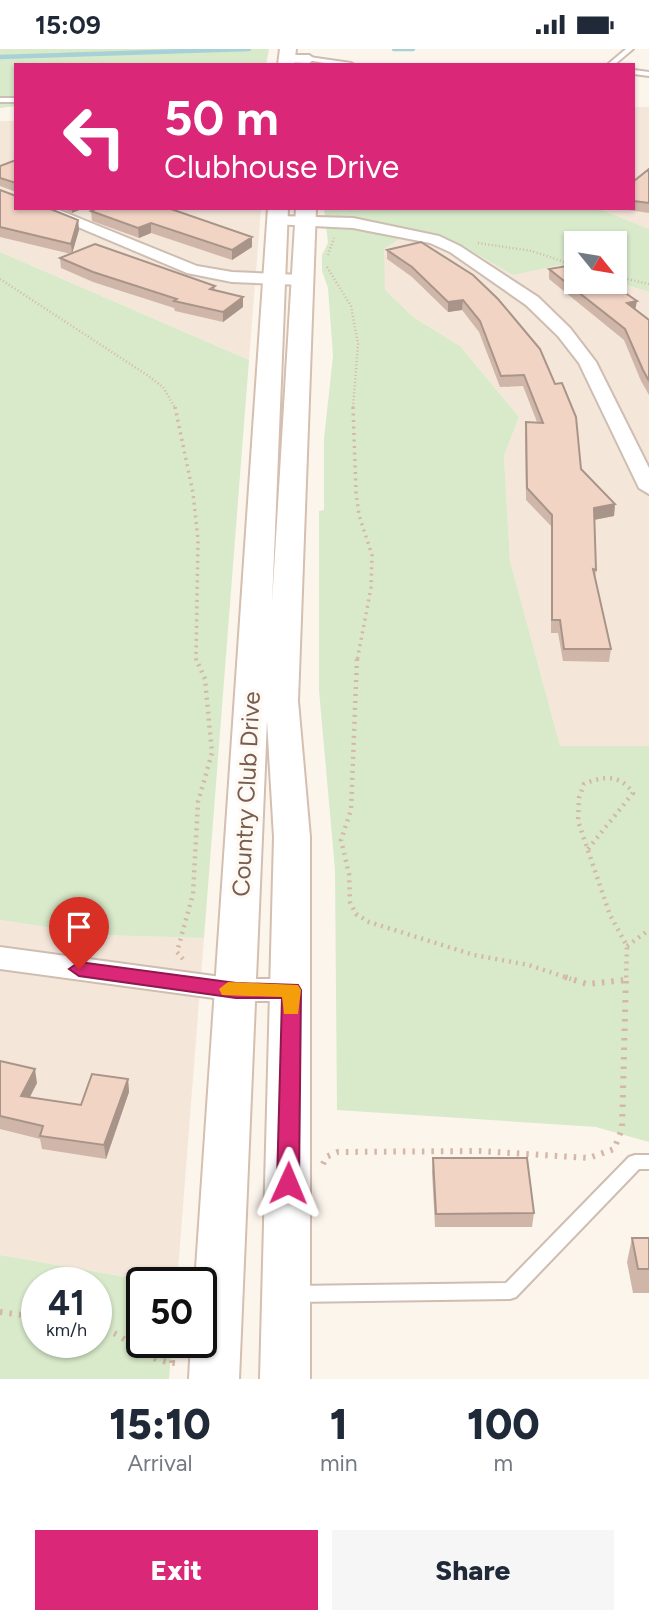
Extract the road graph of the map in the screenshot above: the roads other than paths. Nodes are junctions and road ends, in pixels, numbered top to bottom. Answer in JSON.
{"nodes":[{"id":1,"x":630,"y":49,"type":"edge"},
{"id":2,"x":287,"y":58,"type":"edge"},
{"id":3,"x":309,"y":58,"type":"edge"},
{"id":4,"x":339,"y":63,"type":"edge"},
{"id":5,"x":612,"y":63,"type":"edge"},
{"id":6,"x":45,"y":210,"type":"edge"},
{"id":7,"x":94,"y":212,"type":"edge"},
{"id":8,"x":301,"y":216,"type":"edge"},
{"id":9,"x":71,"y":221,"type":"junction"},
{"id":10,"x":287,"y":280,"type":"junction"},
{"id":11,"x":649,"y":488,"type":"edge"},
{"id":12,"x":0,"y":958,"type":"edge"},
{"id":13,"x":223,"y":989,"type":"junction"},
{"id":14,"x":292,"y":990,"type":"junction"},
{"id":15,"x":649,"y":1163,"type":"edge"},
{"id":16,"x":288,"y":1294,"type":"junction"},
{"id":17,"x":200,"y":1369,"type":"edge"},
{"id":18,"x":285,"y":1379,"type":"edge"}],
"edges":[{"from":1,"to":5,"type":"lane"},
{"from":2,"to":3,"type":"street"},
{"from":3,"to":4,"type":"lane"},
{"from":6,"to":9,"type":"street"},
{"from":7,"to":9,"type":"street"},
{"from":8,"to":10,"type":"main road","name":"Country Club Drive"},
{"from":8,"to":11,"type":"street"},
{"from":9,"to":10,"type":"street"},
{"from":10,"to":13,"type":"main road","name":"Country Club Drive"},
{"from":10,"to":14,"type":"main road","name":"Country Club Drive"},
{"from":12,"to":13,"type":"street"},
{"from":13,"to":14,"type":"street"},
{"from":13,"to":17,"type":"main road","name":"Country Club Drive"},
{"from":14,"to":16,"type":"main road","name":"Country Club Drive"},
{"from":15,"to":16,"type":"lane"},
{"from":16,"to":18,"type":"main road","name":"Country Club Drive"}]}
